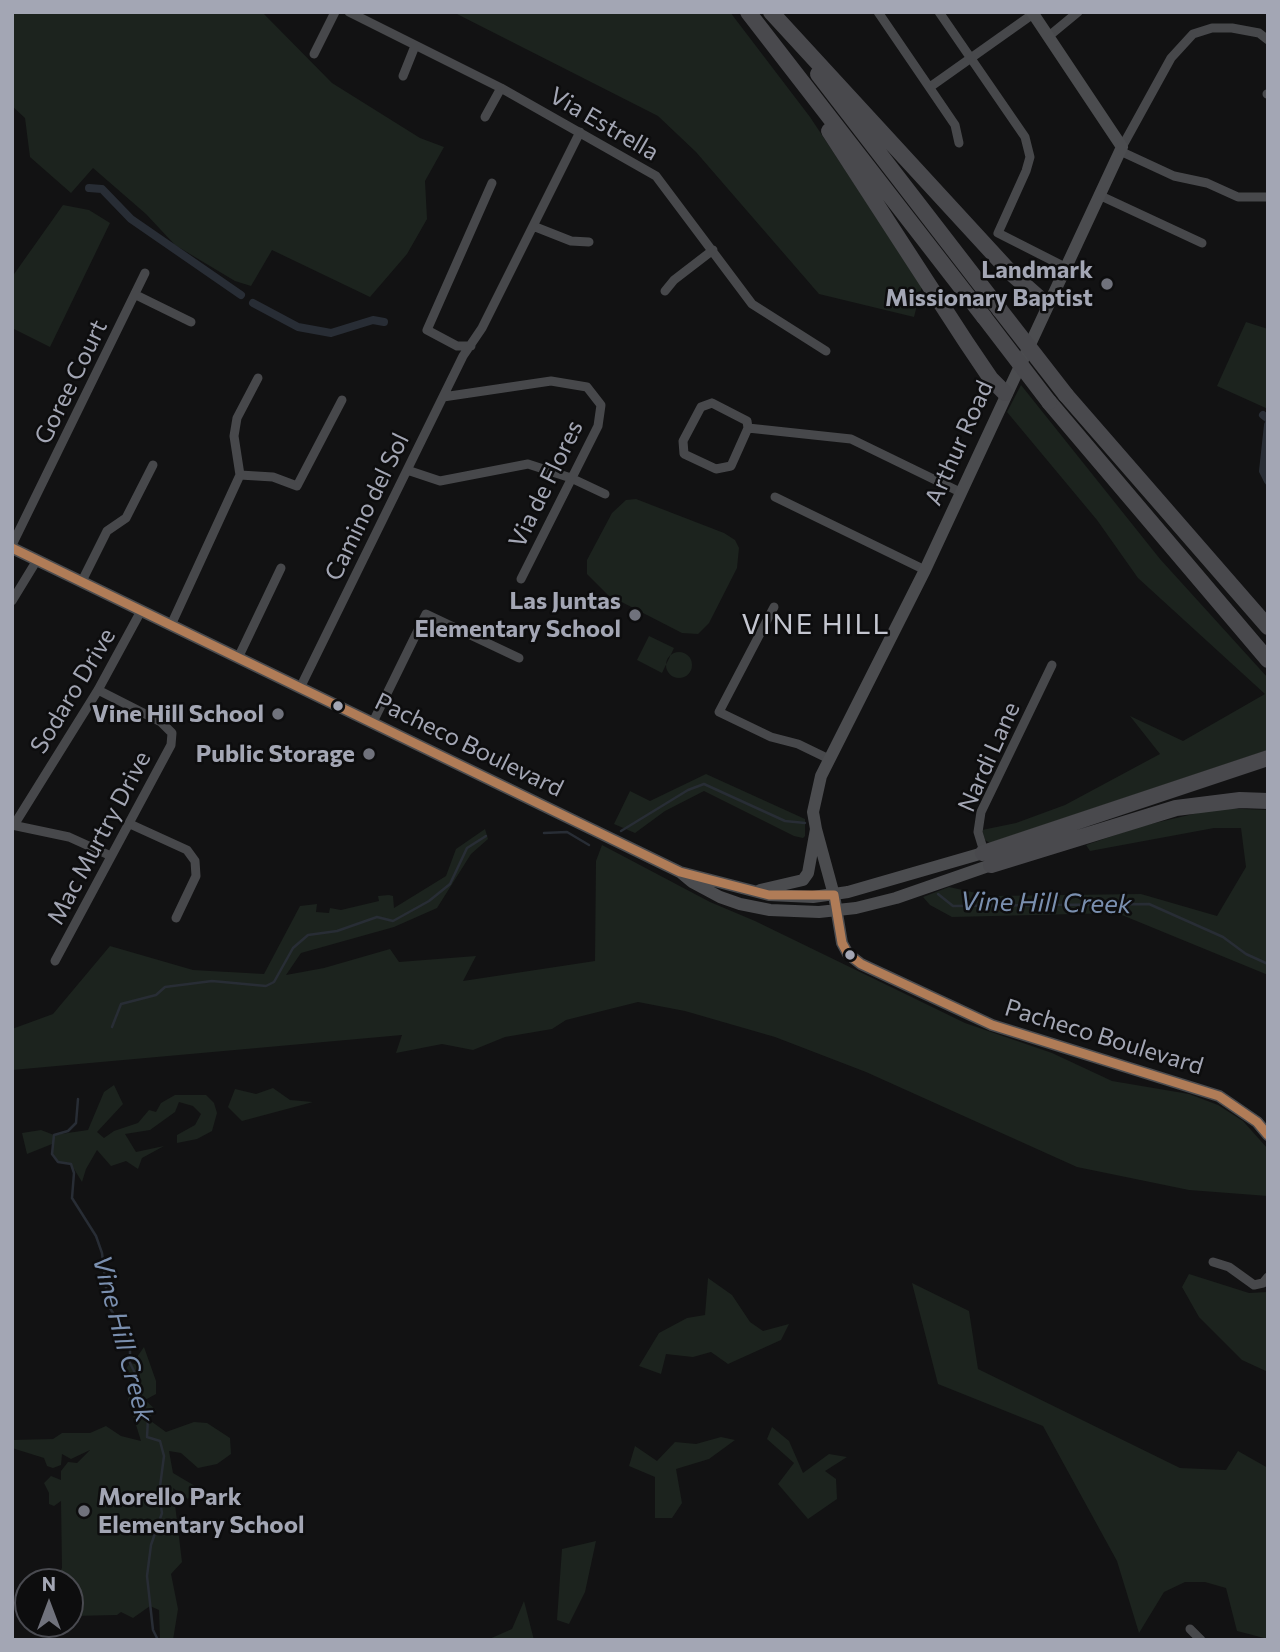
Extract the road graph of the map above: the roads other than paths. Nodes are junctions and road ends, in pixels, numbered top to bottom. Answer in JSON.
{"nodes":[{"id":1,"x":335,"y":12,"type":"edge"},
{"id":2,"x":349,"y":12,"type":"edge"},
{"id":3,"x":748,"y":12,"type":"edge"},
{"id":4,"x":771,"y":12,"type":"edge"},
{"id":5,"x":878,"y":12,"type":"edge"},
{"id":6,"x":939,"y":12,"type":"edge"},
{"id":7,"x":1078,"y":12,"type":"edge"},
{"id":8,"x":1033,"y":13,"type":"edge"},
{"id":9,"x":1049,"y":36,"type":"junction"},
{"id":10,"x":1268,"y":40,"type":"edge"},
{"id":11,"x":415,"y":46,"type":"junction"},
{"id":12,"x":314,"y":54,"type":"dead end"},
{"id":13,"x":972,"y":60,"type":"junction"},
{"id":14,"x":403,"y":76,"type":"dead end"},
{"id":15,"x":930,"y":87,"type":"junction"},
{"id":16,"x":502,"y":88,"type":"junction"},
{"id":17,"x":809,"y":92,"type":"junction"},
{"id":18,"x":485,"y":117,"type":"dead end"},
{"id":19,"x":580,"y":132,"type":"junction"},
{"id":20,"x":959,"y":143,"type":"dead end"},
{"id":21,"x":1121,"y":149,"type":"junction"},
{"id":22,"x":492,"y":183,"type":"dead end"},
{"id":23,"x":1101,"y":196,"type":"junction"},
{"id":24,"x":1268,"y":197,"type":"edge"},
{"id":25,"x":533,"y":226,"type":"junction"},
{"id":26,"x":589,"y":242,"type":"dead end"},
{"id":27,"x":1202,"y":243,"type":"dead end"},
{"id":28,"x":713,"y":250,"type":"junction"},
{"id":29,"x":1065,"y":267,"type":"junction"},
{"id":30,"x":145,"y":273,"type":"dead end"},
{"id":31,"x":665,"y":291,"type":"dead end"},
{"id":32,"x":136,"y":295,"type":"junction"},
{"id":33,"x":1046,"y":304,"type":"junction"},
{"id":34,"x":191,"y":322,"type":"dead end"},
{"id":35,"x":471,"y":345,"type":"junction"},
{"id":36,"x":826,"y":351,"type":"dead end"},
{"id":37,"x":258,"y":378,"type":"dead end"},
{"id":38,"x":1005,"y":393,"type":"junction"},
{"id":39,"x":443,"y":397,"type":"junction"},
{"id":40,"x":342,"y":400,"type":"dead end"},
{"id":41,"x":748,"y":428,"type":"junction"},
{"id":42,"x":153,"y":465,"type":"dead end"},
{"id":43,"x":407,"y":470,"type":"junction"},
{"id":44,"x":240,"y":475,"type":"junction"},
{"id":45,"x":571,"y":478,"type":"junction"},
{"id":46,"x":960,"y":492,"type":"junction"},
{"id":47,"x":605,"y":494,"type":"dead end"},
{"id":48,"x":775,"y":497,"type":"dead end"},
{"id":49,"x":12,"y":547,"type":"edge"},
{"id":50,"x":37,"y":560,"type":"junction"},
{"id":51,"x":281,"y":568,"type":"dead end"},
{"id":52,"x":925,"y":570,"type":"junction"},
{"id":53,"x":521,"y":579,"type":"dead end"},
{"id":54,"x":82,"y":581,"type":"junction"},
{"id":55,"x":12,"y":601,"type":"edge"},
{"id":56,"x":774,"y":607,"type":"dead end"},
{"id":57,"x":141,"y":611,"type":"junction"},
{"id":58,"x":171,"y":625,"type":"junction"},
{"id":59,"x":1268,"y":627,"type":"edge"},
{"id":60,"x":238,"y":658,"type":"junction"},
{"id":61,"x":519,"y":658,"type":"dead end"},
{"id":62,"x":1268,"y":660,"type":"edge"},
{"id":63,"x":1052,"y":666,"type":"dead end"},
{"id":64,"x":300,"y":688,"type":"junction"},
{"id":65,"x":98,"y":690,"type":"junction"},
{"id":66,"x":373,"y":722,"type":"junction"},
{"id":67,"x":1268,"y":758,"type":"edge"},
{"id":68,"x":829,"y":759,"type":"junction"},
{"id":69,"x":1268,"y":801,"type":"edge"},
{"id":70,"x":130,"y":824,"type":"junction"},
{"id":71,"x":13,"y":825,"type":"edge"},
{"id":72,"x":816,"y":829,"type":"junction"},
{"id":73,"x":111,"y":856,"type":"junction"},
{"id":74,"x":987,"y":859,"type":"junction"},
{"id":75,"x":680,"y":872,"type":"junction"},
{"id":76,"x":754,"y":891,"type":"junction"},
{"id":77,"x":834,"y":895,"type":"junction"},
{"id":78,"x":836,"y":911,"type":"junction"},
{"id":79,"x":176,"y":918,"type":"dead end"},
{"id":80,"x":55,"y":961,"type":"dead end"},
{"id":81,"x":1268,"y":1135,"type":"edge"},
{"id":82,"x":1213,"y":1262,"type":"dead end"},
{"id":83,"x":1268,"y":1277,"type":"edge"},
{"id":84,"x":1190,"y":1629,"type":"dead end"},
{"id":85,"x":1201,"y":1640,"type":"edge"}],
"edges":[{"from":1,"to":12,"type":"street"},
{"from":2,"to":11,"type":"street","name":"Via Estrella"},
{"from":3,"to":17,"type":"highway"},
{"from":4,"to":33,"type":"highway"},
{"from":4,"to":59,"type":"highway","bridge":true},
{"from":5,"to":15,"type":"street"},
{"from":6,"to":13,"type":"street"},
{"from":7,"to":9,"type":"street"},
{"from":8,"to":9,"type":"main road"},
{"from":8,"to":13,"type":"street"},
{"from":9,"to":21,"type":"main road"},
{"from":10,"to":21,"type":"street"},
{"from":11,"to":14,"type":"street"},
{"from":11,"to":16,"type":"street","name":"Via Estrella"},
{"from":13,"to":15,"type":"street"},
{"from":13,"to":29,"type":"street"},
{"from":15,"to":20,"type":"street"},
{"from":16,"to":18,"type":"street"},
{"from":16,"to":19,"type":"street","name":"Via Estrella"},
{"from":17,"to":38,"type":"highway"},
{"from":17,"to":62,"type":"highway","bridge":true},
{"from":19,"to":25,"type":"street","name":"Camino del Sol"},
{"from":19,"to":28,"type":"street","name":"Via Estrella"},
{"from":21,"to":23,"type":"main road","name":"Arthur Road"},
{"from":21,"to":24,"type":"street"},
{"from":22,"to":35,"type":"street"},
{"from":23,"to":27,"type":"street"},
{"from":23,"to":29,"type":"main road","name":"Arthur Road"},
{"from":25,"to":26,"type":"street"},
{"from":25,"to":35,"type":"street","name":"Camino del Sol"},
{"from":28,"to":31,"type":"street"},
{"from":28,"to":36,"type":"street","name":"Via Estrella"},
{"from":29,"to":33,"type":"main road","name":"Arthur Road"},
{"from":30,"to":32,"type":"street","name":"Goree Court"},
{"from":32,"to":34,"type":"street"},
{"from":32,"to":49,"type":"street","name":"Goree Court"},
{"from":33,"to":38,"type":"main road","name":"Arthur Road"},
{"from":35,"to":39,"type":"street","name":"Camino del Sol"},
{"from":37,"to":44,"type":"street"},
{"from":38,"to":46,"type":"main road","name":"Arthur Road"},
{"from":39,"to":43,"type":"street","name":"Camino del Sol"},
{"from":39,"to":45,"type":"street","name":"Via de Flores"},
{"from":40,"to":44,"type":"street"},
{"from":41,"to":41,"type":"street"},
{"from":41,"to":46,"type":"street"},
{"from":42,"to":54,"type":"street"},
{"from":43,"to":45,"type":"street"},
{"from":43,"to":64,"type":"street","name":"Camino del Sol"},
{"from":44,"to":58,"type":"street"},
{"from":45,"to":47,"type":"street"},
{"from":45,"to":53,"type":"street","name":"Via de Flores"},
{"from":46,"to":52,"type":"main road","name":"Arthur Road"},
{"from":48,"to":52,"type":"street"},
{"from":49,"to":50,"type":"main road","name":"Pacheco Boulevard"},
{"from":50,"to":54,"type":"main road","name":"Pacheco Boulevard"},
{"from":50,"to":55,"type":"street"},
{"from":51,"to":60,"type":"street"},
{"from":52,"to":68,"type":"main road","name":"Arthur Road"},
{"from":54,"to":57,"type":"main road","name":"Pacheco Boulevard"},
{"from":56,"to":68,"type":"street"},
{"from":57,"to":58,"type":"main road","name":"Pacheco Boulevard"},
{"from":57,"to":65,"type":"street","name":"Sodaro Drive"},
{"from":58,"to":60,"type":"main road","name":"Pacheco Boulevard"},
{"from":60,"to":64,"type":"main road","name":"Pacheco Boulevard"},
{"from":61,"to":66,"type":"street"},
{"from":63,"to":74,"type":"street","name":"Nardi Lane"},
{"from":64,"to":66,"type":"main road","name":"Pacheco Boulevard"},
{"from":65,"to":70,"type":"street","name":"Mac Murtry Drive"},
{"from":65,"to":71,"type":"street","name":"Sodaro Drive"},
{"from":66,"to":75,"type":"main road","name":"Pacheco Boulevard"},
{"from":67,"to":74,"type":"highway"},
{"from":68,"to":72,"type":"main road","name":"Arthur Road"},
{"from":69,"to":74,"type":"highway"},
{"from":70,"to":73,"type":"street","name":"Mac Murtry Drive"},
{"from":70,"to":79,"type":"street"},
{"from":71,"to":73,"type":"street"},
{"from":72,"to":76,"type":"main road"},
{"from":72,"to":77,"type":"main road","name":"Arthur Road"},
{"from":73,"to":80,"type":"street","name":"Mac Murtry Drive"},
{"from":74,"to":77,"type":"main road","name":"Pacheco Boulevard"},
{"from":74,"to":78,"type":"main road","name":"Pacheco Boulevard"},
{"from":75,"to":76,"type":"main road","name":"Pacheco Boulevard"},
{"from":75,"to":78,"type":"main road","name":"Pacheco Boulevard"},
{"from":76,"to":77,"type":"main road","name":"Pacheco Boulevard"},
{"from":77,"to":78,"type":"main road","name":"Arthur Road"},
{"from":78,"to":81,"type":"main road","name":"Pacheco Boulevard"},
{"from":82,"to":83,"type":"street"},
{"from":84,"to":85,"type":"street"}]}
